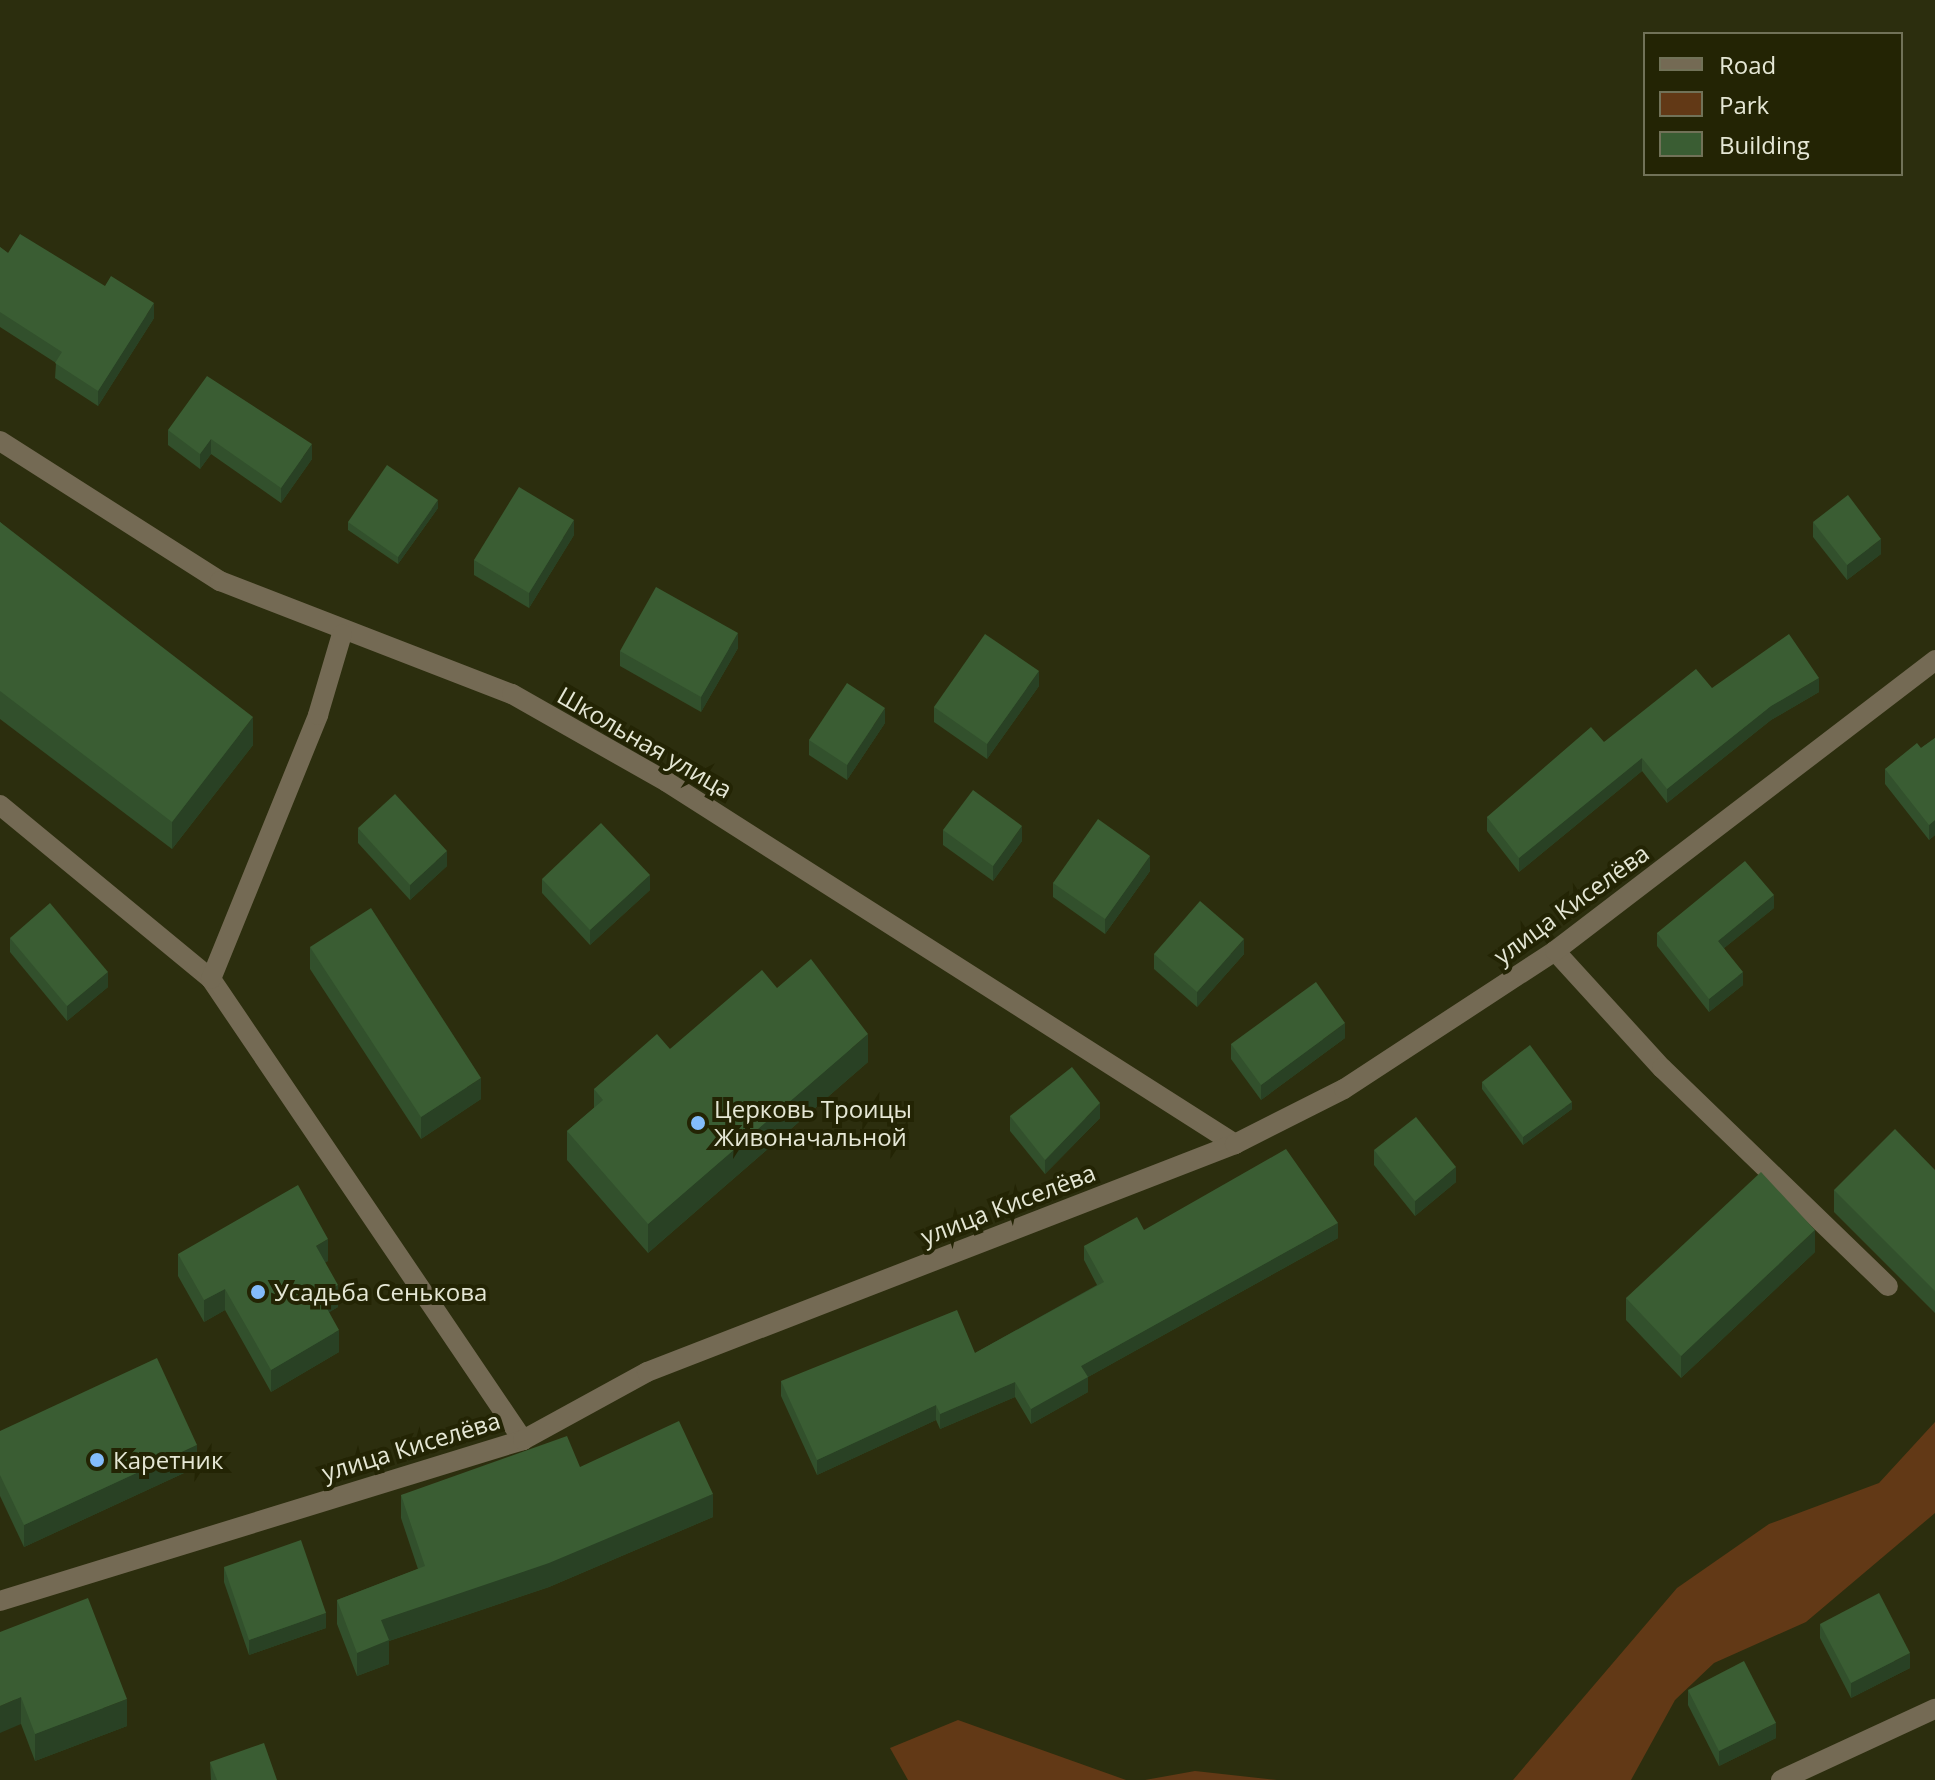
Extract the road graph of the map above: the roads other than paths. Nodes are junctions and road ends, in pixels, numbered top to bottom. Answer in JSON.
{"nodes":[{"id":1,"x":0,"y":441,"type":"edge"},
{"id":2,"x":342,"y":634,"type":"junction"},
{"id":3,"x":1935,"y":660,"type":"edge"},
{"id":4,"x":0,"y":805,"type":"edge"},
{"id":5,"x":1555,"y":951,"type":"junction"},
{"id":6,"x":211,"y":979,"type":"junction"},
{"id":7,"x":1235,"y":1144,"type":"junction"},
{"id":8,"x":1888,"y":1286,"type":"dead end"},
{"id":9,"x":523,"y":1440,"type":"junction"},
{"id":10,"x":0,"y":1601,"type":"edge"},
{"id":11,"x":1935,"y":1709,"type":"edge"},
{"id":12,"x":1781,"y":1780,"type":"edge"}],
"edges":[{"from":1,"to":2,"type":"street","name":"Школьная улица"},
{"from":2,"to":6,"type":"street"},
{"from":2,"to":7,"type":"street","name":"Школьная улица"},
{"from":3,"to":5,"type":"street","name":"улица Киселёва"},
{"from":4,"to":6,"type":"street"},
{"from":5,"to":7,"type":"street","name":"улица Киселёва"},
{"from":5,"to":8,"type":"street"},
{"from":6,"to":9,"type":"street"},
{"from":7,"to":9,"type":"street","name":"улица Киселёва"},
{"from":9,"to":10,"type":"street","name":"улица Киселёва"},
{"from":11,"to":12,"type":"street"}]}
